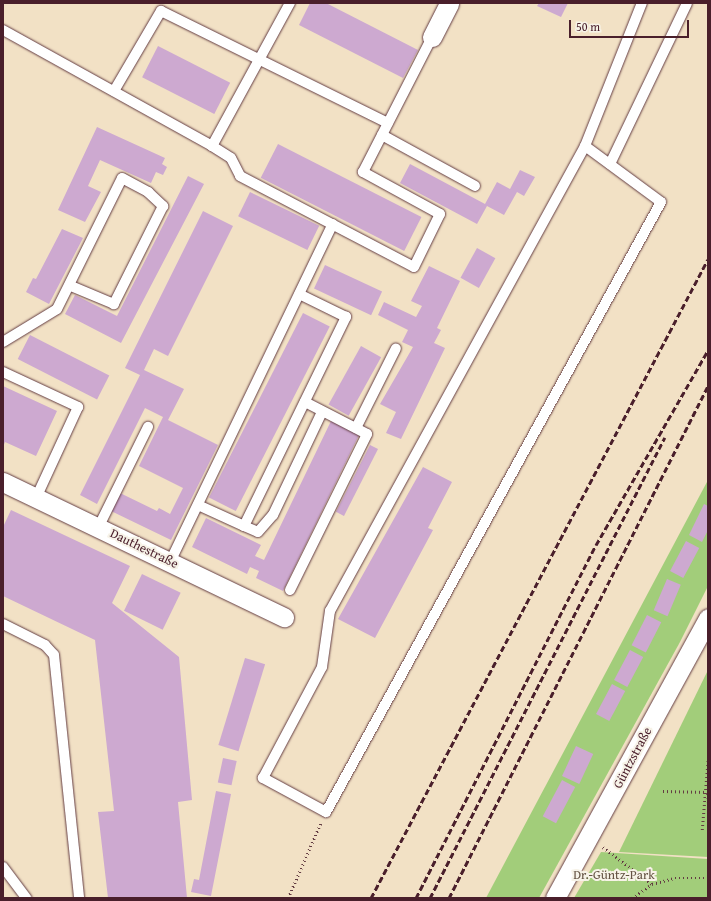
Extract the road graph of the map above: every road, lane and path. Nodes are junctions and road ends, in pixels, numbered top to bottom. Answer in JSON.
{"nodes":[{"id":1,"x":290,"y":3,"type":"edge"},
{"id":2,"x":449,"y":3,"type":"edge"},
{"id":3,"x":642,"y":3,"type":"edge"},
{"id":4,"x":688,"y":3,"type":"edge"},
{"id":5,"x":3,"y":30,"type":"edge"},
{"id":6,"x":432,"y":37,"type":"joint"},
{"id":7,"x":258,"y":61,"type":"junction"},
{"id":8,"x":114,"y":91,"type":"junction"},
{"id":9,"x":388,"y":123,"type":"junction"},
{"id":10,"x":382,"y":135,"type":"junction"},
{"id":11,"x":212,"y":146,"type":"junction"},
{"id":12,"x":586,"y":146,"type":"junction"},
{"id":13,"x":610,"y":164,"type":"junction"},
{"id":14,"x":475,"y":186,"type":"dead end"},
{"id":15,"x":333,"y":224,"type":"junction"},
{"id":16,"x":71,"y":286,"type":"junction"},
{"id":17,"x":299,"y":294,"type":"junction"},
{"id":18,"x":3,"y":342,"type":"edge"},
{"id":19,"x":396,"y":348,"type":"dead end"},
{"id":20,"x":3,"y":372,"type":"edge"},
{"id":21,"x":305,"y":402,"type":"junction"},
{"id":22,"x":322,"y":412,"type":"junction"},
{"id":23,"x":148,"y":427,"type":"dead end"},
{"id":24,"x":356,"y":428,"type":"junction"},
{"id":25,"x":3,"y":483,"type":"edge"},
{"id":26,"x":36,"y":498,"type":"junction"},
{"id":27,"x":198,"y":505,"type":"junction"},
{"id":28,"x":244,"y":526,"type":"junction"},
{"id":29,"x":98,"y":528,"type":"junction"},
{"id":30,"x":170,"y":562,"type":"junction"},
{"id":31,"x":290,"y":590,"type":"dead end"},
{"id":32,"x":284,"y":617,"type":"dead end"},
{"id":33,"x":708,"y":618,"type":"edge"},
{"id":34,"x":3,"y":624,"type":"edge"},
{"id":35,"x":708,"y":759,"type":"edge"},
{"id":36,"x":663,"y":790,"type":"dead end"},
{"id":37,"x":704,"y":792,"type":"junction"},
{"id":38,"x":708,"y":792,"type":"edge"},
{"id":39,"x":326,"y":812,"type":"junction"},
{"id":40,"x":702,"y":830,"type":"dead end"},
{"id":41,"x":590,"y":838,"type":"junction"},
{"id":42,"x":3,"y":867,"type":"edge"},
{"id":43,"x":708,"y":878,"type":"edge"},
{"id":44,"x":7,"y":884,"type":"edge"},
{"id":45,"x":652,"y":884,"type":"junction"},
{"id":46,"x":26,"y":898,"type":"edge"},
{"id":47,"x":79,"y":898,"type":"edge"},
{"id":48,"x":288,"y":898,"type":"edge"},
{"id":49,"x":555,"y":898,"type":"edge"},
{"id":50,"x":632,"y":898,"type":"edge"}],
"edges":[{"from":1,"to":7,"type":"lane"},
{"from":2,"to":6,"type":"street"},
{"from":3,"to":12,"type":"lane"},
{"from":4,"to":13,"type":"lane"},
{"from":5,"to":8,"type":"lane"},
{"from":6,"to":9,"type":"lane"},
{"from":7,"to":8,"type":"lane"},
{"from":7,"to":9,"type":"lane"},
{"from":7,"to":11,"type":"lane"},
{"from":8,"to":11,"type":"lane"},
{"from":9,"to":10,"type":"lane"},
{"from":10,"to":14,"type":"lane"},
{"from":10,"to":15,"type":"lane"},
{"from":11,"to":15,"type":"lane"},
{"from":12,"to":13,"type":"lane"},
{"from":12,"to":39,"type":"lane"},
{"from":13,"to":39,"type":"lane"},
{"from":15,"to":17,"type":"lane"},
{"from":16,"to":16,"type":"lane"},
{"from":16,"to":18,"type":"lane"},
{"from":17,"to":21,"type":"lane"},
{"from":17,"to":27,"type":"lane"},
{"from":19,"to":24,"type":"lane"},
{"from":20,"to":26,"type":"lane"},
{"from":21,"to":22,"type":"lane"},
{"from":21,"to":28,"type":"lane"},
{"from":22,"to":24,"type":"lane"},
{"from":22,"to":28,"type":"lane"},
{"from":23,"to":29,"type":"lane"},
{"from":24,"to":31,"type":"lane"},
{"from":25,"to":26,"type":"street","name":"Dauthestraße"},
{"from":26,"to":29,"type":"street","name":"Dauthestraße"},
{"from":27,"to":28,"type":"lane"},
{"from":27,"to":30,"type":"lane"},
{"from":29,"to":30,"type":"street","name":"Dauthestraße"},
{"from":30,"to":32,"type":"street","name":"Dauthestraße"},
{"from":33,"to":41,"type":"street","name":"Güntzstraße"},
{"from":34,"to":47,"type":"lane"},
{"from":35,"to":37,"type":"path"},
{"from":36,"to":37,"type":"path"},
{"from":37,"to":38,"type":"path"},
{"from":37,"to":40,"type":"path"},
{"from":39,"to":48,"type":"path"},
{"from":41,"to":45,"type":"path"},
{"from":41,"to":49,"type":"street","name":"Güntzstraße"},
{"from":42,"to":44,"type":"lane"},
{"from":43,"to":45,"type":"path"},
{"from":44,"to":46,"type":"lane"},
{"from":45,"to":50,"type":"path"}]}
